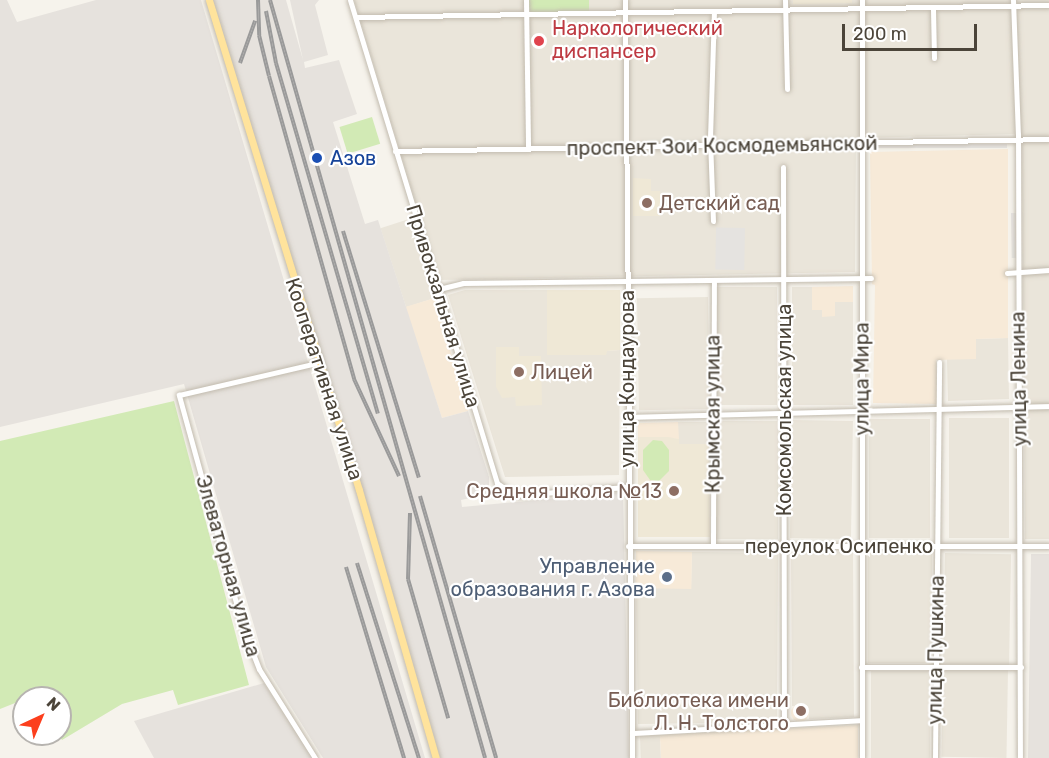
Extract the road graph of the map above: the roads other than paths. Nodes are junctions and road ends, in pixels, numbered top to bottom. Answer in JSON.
{"nodes":[{"id":1,"x":209,"y":0,"type":"edge"},
{"id":2,"x":350,"y":0,"type":"edge"},
{"id":3,"x":526,"y":0,"type":"edge"},
{"id":4,"x":625,"y":0,"type":"edge"},
{"id":5,"x":785,"y":0,"type":"edge"},
{"id":6,"x":861,"y":0,"type":"edge"},
{"id":7,"x":1013,"y":0,"type":"edge"},
{"id":8,"x":1049,"y":5,"type":"edge"},
{"id":9,"x":1013,"y":7,"type":"junction"},
{"id":10,"x":933,"y":9,"type":"junction"},
{"id":11,"x":861,"y":11,"type":"junction"},
{"id":12,"x":786,"y":12,"type":"junction"},
{"id":13,"x":526,"y":14,"type":"junction"},
{"id":14,"x":714,"y":14,"type":"junction"},
{"id":15,"x":625,"y":15,"type":"junction"},
{"id":16,"x":356,"y":17,"type":"junction"},
{"id":17,"x":934,"y":58,"type":"dead end"},
{"id":18,"x":787,"y":89,"type":"dead end"},
{"id":19,"x":1049,"y":139,"type":"edge"},
{"id":20,"x":1018,"y":140,"type":"junction"},
{"id":21,"x":862,"y":144,"type":"junction"},
{"id":22,"x":711,"y":146,"type":"junction"},
{"id":23,"x":625,"y":147,"type":"junction"},
{"id":24,"x":528,"y":148,"type":"junction"},
{"id":25,"x":395,"y":151,"type":"junction"},
{"id":26,"x":783,"y":167,"type":"dead end"},
{"id":27,"x":713,"y":221,"type":"dead end"},
{"id":28,"x":1049,"y":270,"type":"edge"},
{"id":29,"x":1017,"y":271,"type":"junction"},
{"id":30,"x":1007,"y":273,"type":"dead end"},
{"id":31,"x":862,"y":278,"type":"junction"},
{"id":32,"x":871,"y":278,"type":"dead end"},
{"id":33,"x":784,"y":280,"type":"junction"},
{"id":34,"x":714,"y":282,"type":"junction"},
{"id":35,"x":627,"y":283,"type":"junction"},
{"id":36,"x":439,"y":289,"type":"junction"},
{"id":37,"x":939,"y":362,"type":"dead end"},
{"id":38,"x":317,"y":363,"type":"junction"},
{"id":39,"x":1049,"y":406,"type":"edge"},
{"id":40,"x":1019,"y":408,"type":"junction"},
{"id":41,"x":940,"y":411,"type":"junction"},
{"id":42,"x":784,"y":412,"type":"junction"},
{"id":43,"x":862,"y":412,"type":"junction"},
{"id":44,"x":712,"y":415,"type":"junction"},
{"id":45,"x":628,"y":417,"type":"junction"},
{"id":46,"x":627,"y":488,"type":"junction"},
{"id":47,"x":628,"y":546,"type":"junction"},
{"id":48,"x":713,"y":546,"type":"junction"},
{"id":49,"x":784,"y":546,"type":"junction"},
{"id":50,"x":861,"y":546,"type":"junction"},
{"id":51,"x":938,"y":546,"type":"junction"},
{"id":52,"x":1021,"y":546,"type":"junction"},
{"id":53,"x":1049,"y":546,"type":"edge"},
{"id":54,"x":861,"y":667,"type":"junction"},
{"id":55,"x":1021,"y":667,"type":"junction"},
{"id":56,"x":935,"y":668,"type":"junction"},
{"id":57,"x":862,"y":720,"type":"junction"},
{"id":58,"x":784,"y":726,"type":"junction"},
{"id":59,"x":632,"y":733,"type":"junction"},
{"id":60,"x":315,"y":758,"type":"edge"},
{"id":61,"x":436,"y":758,"type":"edge"},
{"id":62,"x":632,"y":758,"type":"edge"},
{"id":63,"x":862,"y":758,"type":"edge"},
{"id":64,"x":936,"y":758,"type":"edge"},
{"id":65,"x":1020,"y":758,"type":"edge"}],
"edges":[{"from":1,"to":38,"type":"main road","name":"Кооперативная улица"},
{"from":2,"to":16,"type":"street","name":"Привокзальная улица"},
{"from":3,"to":13,"type":"street"},
{"from":4,"to":15,"type":"street","name":"улица Кондаурова"},
{"from":5,"to":12,"type":"street"},
{"from":6,"to":11,"type":"street","name":"улица Мира"},
{"from":7,"to":9,"type":"street","name":"улица Ленина"},
{"from":8,"to":9,"type":"street"},
{"from":9,"to":10,"type":"street"},
{"from":9,"to":20,"type":"street","name":"улица Ленина"},
{"from":10,"to":11,"type":"street"},
{"from":10,"to":17,"type":"street"},
{"from":11,"to":12,"type":"street"},
{"from":11,"to":21,"type":"street","name":"улица Мира"},
{"from":12,"to":14,"type":"street"},
{"from":12,"to":18,"type":"street"},
{"from":13,"to":15,"type":"street"},
{"from":13,"to":16,"type":"street"},
{"from":13,"to":24,"type":"street"},
{"from":14,"to":15,"type":"street"},
{"from":14,"to":22,"type":"street"},
{"from":15,"to":23,"type":"street","name":"улица Кондаурова"},
{"from":16,"to":25,"type":"street","name":"Привокзальная улица"},
{"from":19,"to":20,"type":"street","name":"проспект Зои Космодемьянской"},
{"from":20,"to":21,"type":"street","name":"проспект Зои Космодемьянской"},
{"from":20,"to":29,"type":"street","name":"улица Ленина"},
{"from":21,"to":22,"type":"street","name":"проспект Зои Космодемьянской"},
{"from":21,"to":31,"type":"street","name":"улица Мира"},
{"from":22,"to":23,"type":"street","name":"проспект Зои Космодемьянской"},
{"from":22,"to":27,"type":"street"},
{"from":23,"to":24,"type":"street","name":"проспект Зои Космодемьянской"},
{"from":23,"to":35,"type":"street","name":"улица Кондаурова"},
{"from":24,"to":25,"type":"street","name":"проспект Зои Космодемьянской"},
{"from":25,"to":36,"type":"street","name":"Привокзальная улица"},
{"from":26,"to":33,"type":"street","name":"Комсомольская улица"},
{"from":28,"to":29,"type":"street"},
{"from":29,"to":30,"type":"street"},
{"from":29,"to":40,"type":"street","name":"улица Ленина"},
{"from":31,"to":32,"type":"street"},
{"from":31,"to":33,"type":"street"},
{"from":31,"to":43,"type":"street","name":"улица Мира"},
{"from":33,"to":34,"type":"street"},
{"from":33,"to":42,"type":"street","name":"Комсомольская улица"},
{"from":34,"to":35,"type":"street"},
{"from":34,"to":44,"type":"street","name":"Крымская улица"},
{"from":35,"to":36,"type":"street"},
{"from":35,"to":45,"type":"street","name":"улица Кондаурова"},
{"from":36,"to":46,"type":"street","name":"Привокзальная улица"},
{"from":37,"to":41,"type":"street","name":"улица Пушкина"},
{"from":38,"to":60,"type":"street","name":"Элеваторная улица"},
{"from":38,"to":61,"type":"main road","name":"Кооперативная улица"},
{"from":39,"to":40,"type":"street"},
{"from":40,"to":41,"type":"street"},
{"from":40,"to":52,"type":"street","name":"улица Ленина"},
{"from":41,"to":43,"type":"street"},
{"from":41,"to":51,"type":"street","name":"улица Пушкина"},
{"from":42,"to":43,"type":"street"},
{"from":42,"to":44,"type":"street"},
{"from":42,"to":49,"type":"street","name":"Комсомольская улица"},
{"from":43,"to":50,"type":"street","name":"улица Мира"},
{"from":44,"to":45,"type":"street"},
{"from":44,"to":48,"type":"street","name":"Крымская улица"},
{"from":45,"to":46,"type":"street","name":"улица Кондаурова"},
{"from":46,"to":47,"type":"street","name":"улица Кондаурова"},
{"from":47,"to":48,"type":"street","name":"переулок Осипенко"},
{"from":47,"to":59,"type":"street","name":"улица Кондаурова"},
{"from":48,"to":49,"type":"street","name":"переулок Осипенко"},
{"from":49,"to":50,"type":"street","name":"переулок Осипенко"},
{"from":49,"to":58,"type":"street","name":"Комсомольская улица"},
{"from":50,"to":51,"type":"street","name":"переулок Осипенко"},
{"from":50,"to":54,"type":"street","name":"улица Мира"},
{"from":51,"to":52,"type":"street","name":"переулок Осипенко"},
{"from":51,"to":56,"type":"street","name":"улица Пушкина"},
{"from":52,"to":53,"type":"street","name":"переулок Осипенко"},
{"from":52,"to":55,"type":"street","name":"улица Ленина"},
{"from":54,"to":56,"type":"street"},
{"from":54,"to":57,"type":"street","name":"улица Мира"},
{"from":55,"to":56,"type":"street"},
{"from":55,"to":65,"type":"street","name":"улица Ленина"},
{"from":56,"to":64,"type":"street","name":"улица Пушкина"},
{"from":57,"to":58,"type":"street"},
{"from":57,"to":63,"type":"street","name":"улица Мира"},
{"from":58,"to":59,"type":"street"},
{"from":59,"to":62,"type":"street","name":"улица Кондаурова"}]}
